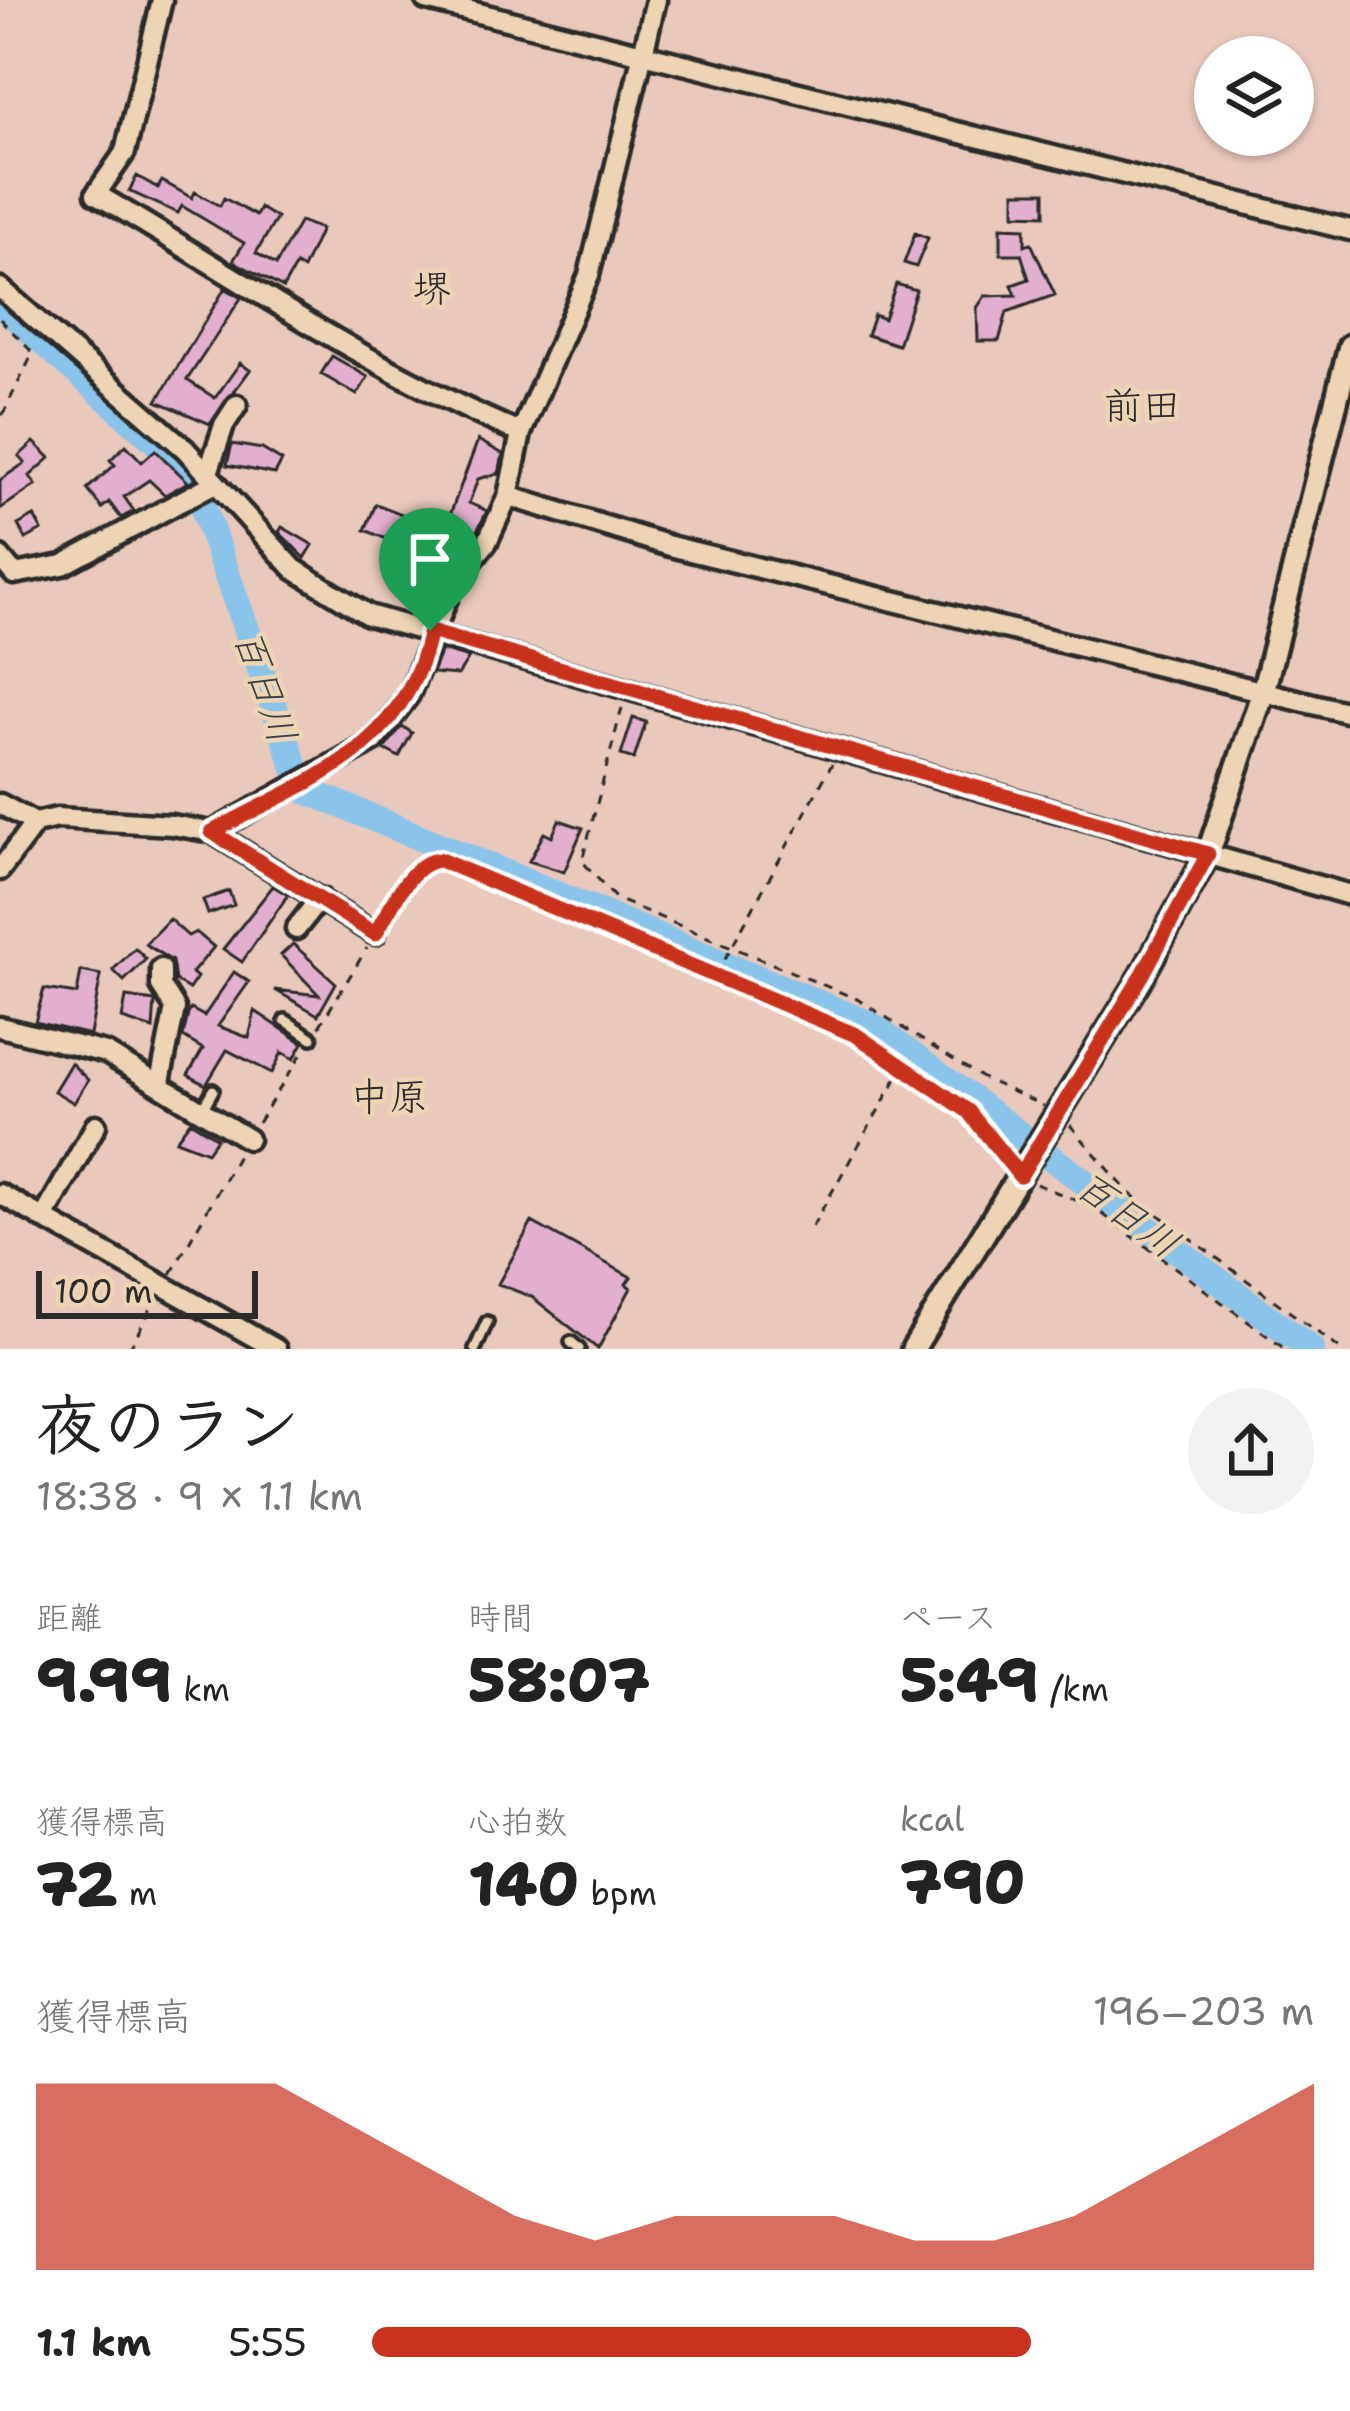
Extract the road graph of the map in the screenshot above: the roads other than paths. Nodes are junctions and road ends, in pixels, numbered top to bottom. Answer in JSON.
{"nodes":[{"id":1,"x":162,"y":0,"type":"edge"},
{"id":2,"x":426,"y":0,"type":"edge"},
{"id":3,"x":656,"y":0,"type":"edge"},
{"id":4,"x":643,"y":55,"type":"junction"},
{"id":5,"x":1350,"y":230,"type":"edge"},
{"id":6,"x":0,"y":288,"type":"edge"},
{"id":7,"x":1350,"y":346,"type":"edge"},
{"id":8,"x":237,"y":405,"type":"dead end"},
{"id":9,"x":520,"y":433,"type":"junction"},
{"id":10,"x":204,"y":485,"type":"junction"},
{"id":11,"x":508,"y":496,"type":"junction"},
{"id":12,"x":0,"y":557,"type":"edge"},
{"id":13,"x":430,"y":631,"type":"junction"},
{"id":14,"x":1263,"y":692,"type":"junction"},
{"id":15,"x":1350,"y":713,"type":"edge"},
{"id":16,"x":0,"y":804,"type":"edge"},
{"id":17,"x":35,"y":823,"type":"junction"},
{"id":18,"x":212,"y":832,"type":"junction"},
{"id":19,"x":1208,"y":854,"type":"junction"},
{"id":20,"x":0,"y":870,"type":"edge"},
{"id":21,"x":1350,"y":895,"type":"edge"},
{"id":22,"x":320,"y":898,"type":"junction"},
{"id":23,"x":296,"y":929,"type":"dead end"},
{"id":24,"x":375,"y":934,"type":"road end"},
{"id":25,"x":161,"y":969,"type":"dead end"},
{"id":26,"x":285,"y":1020,"type":"dead end"},
{"id":27,"x":0,"y":1027,"type":"edge"},
{"id":28,"x":312,"y":1038,"type":"road end"},
{"id":29,"x":160,"y":1082,"type":"junction"},
{"id":30,"x":96,"y":1125,"type":"dead end"},
{"id":31,"x":248,"y":1139,"type":"road end"},
{"id":32,"x":0,"y":1194,"type":"edge"},
{"id":33,"x":43,"y":1219,"type":"junction"},
{"id":34,"x":487,"y":1322,"type":"dead end"},
{"id":35,"x":277,"y":1349,"type":"edge"},
{"id":36,"x":475,"y":1349,"type":"edge"},
{"id":37,"x":913,"y":1349,"type":"edge"}],
"edges":[{"from":1,"to":9,"type":"street"},
{"from":2,"to":4,"type":"street"},
{"from":3,"to":4,"type":"street"},
{"from":4,"to":5,"type":"street"},
{"from":4,"to":9,"type":"street"},
{"from":6,"to":10,"type":"street"},
{"from":7,"to":14,"type":"street"},
{"from":8,"to":10,"type":"street"},
{"from":9,"to":11,"type":"street"},
{"from":10,"to":12,"type":"street"},
{"from":10,"to":13,"type":"street"},
{"from":11,"to":13,"type":"street"},
{"from":11,"to":14,"type":"street"},
{"from":13,"to":18,"type":"street"},
{"from":13,"to":19,"type":"street"},
{"from":14,"to":15,"type":"street"},
{"from":14,"to":19,"type":"street"},
{"from":16,"to":17,"type":"street"},
{"from":17,"to":18,"type":"street"},
{"from":17,"to":20,"type":"street"},
{"from":18,"to":22,"type":"street"},
{"from":19,"to":21,"type":"street"},
{"from":19,"to":37,"type":"street"},
{"from":22,"to":23,"type":"street"},
{"from":22,"to":24,"type":"street"},
{"from":25,"to":29,"type":"street"},
{"from":26,"to":28,"type":"lane"},
{"from":27,"to":29,"type":"street"},
{"from":29,"to":31,"type":"street"},
{"from":30,"to":33,"type":"street"},
{"from":32,"to":33,"type":"street"},
{"from":33,"to":35,"type":"street"},
{"from":34,"to":36,"type":"lane"}]}
